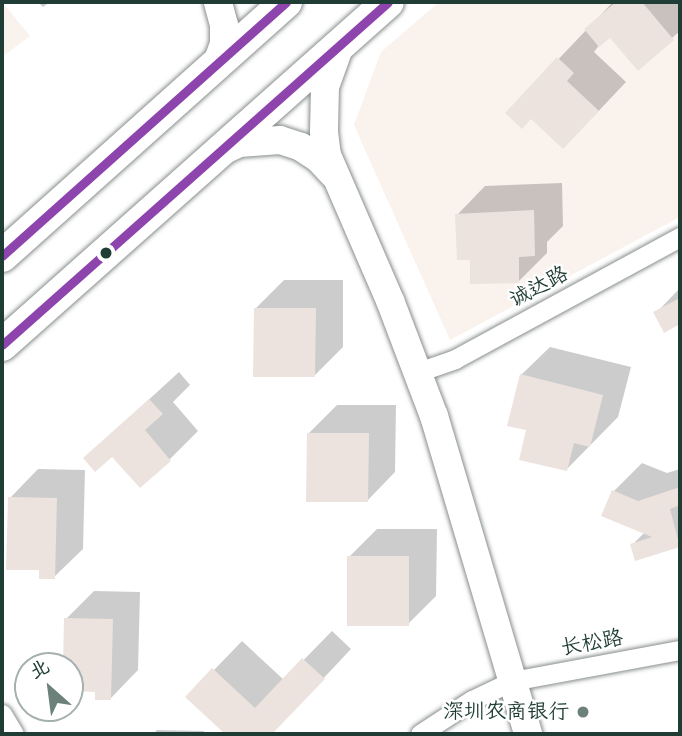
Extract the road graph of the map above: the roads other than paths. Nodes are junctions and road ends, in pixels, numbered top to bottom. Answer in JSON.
{"nodes":[{"id":1,"x":218,"y":2,"type":"edge"},
{"id":2,"x":286,"y":2,"type":"edge"},
{"id":3,"x":388,"y":2,"type":"edge"},
{"id":4,"x":340,"y":45,"type":"junction"},
{"id":5,"x":217,"y":63,"type":"junction"},
{"id":6,"x":218,"y":153,"type":"junction"},
{"id":7,"x":336,"y":177,"type":"junction"},
{"id":8,"x":680,"y":237,"type":"edge"},
{"id":9,"x":2,"y":256,"type":"edge"},
{"id":10,"x":2,"y":345,"type":"edge"},
{"id":11,"x":418,"y":372,"type":"junction"},
{"id":12,"x":680,"y":650,"type":"edge"},
{"id":13,"x":512,"y":681,"type":"junction"},
{"id":14,"x":2,"y":714,"type":"edge"},
{"id":15,"x":14,"y":734,"type":"edge"},
{"id":16,"x":420,"y":734,"type":"edge"},
{"id":17,"x":528,"y":734,"type":"edge"}],
"edges":[{"from":1,"to":5,"type":"street"},
{"from":2,"to":5,"type":"main road"},
{"from":3,"to":4,"type":"main road"},
{"from":4,"to":6,"type":"main road"},
{"from":4,"to":7,"type":"street"},
{"from":5,"to":9,"type":"main road"},
{"from":6,"to":7,"type":"street"},
{"from":6,"to":10,"type":"main road"},
{"from":7,"to":11,"type":"street"},
{"from":8,"to":11,"type":"street","name":"诚达路"},
{"from":11,"to":13,"type":"street"},
{"from":12,"to":13,"type":"street","name":"长松路"},
{"from":13,"to":16,"type":"street","name":"长松路"},
{"from":13,"to":17,"type":"street"},
{"from":14,"to":15,"type":"street"}]}
